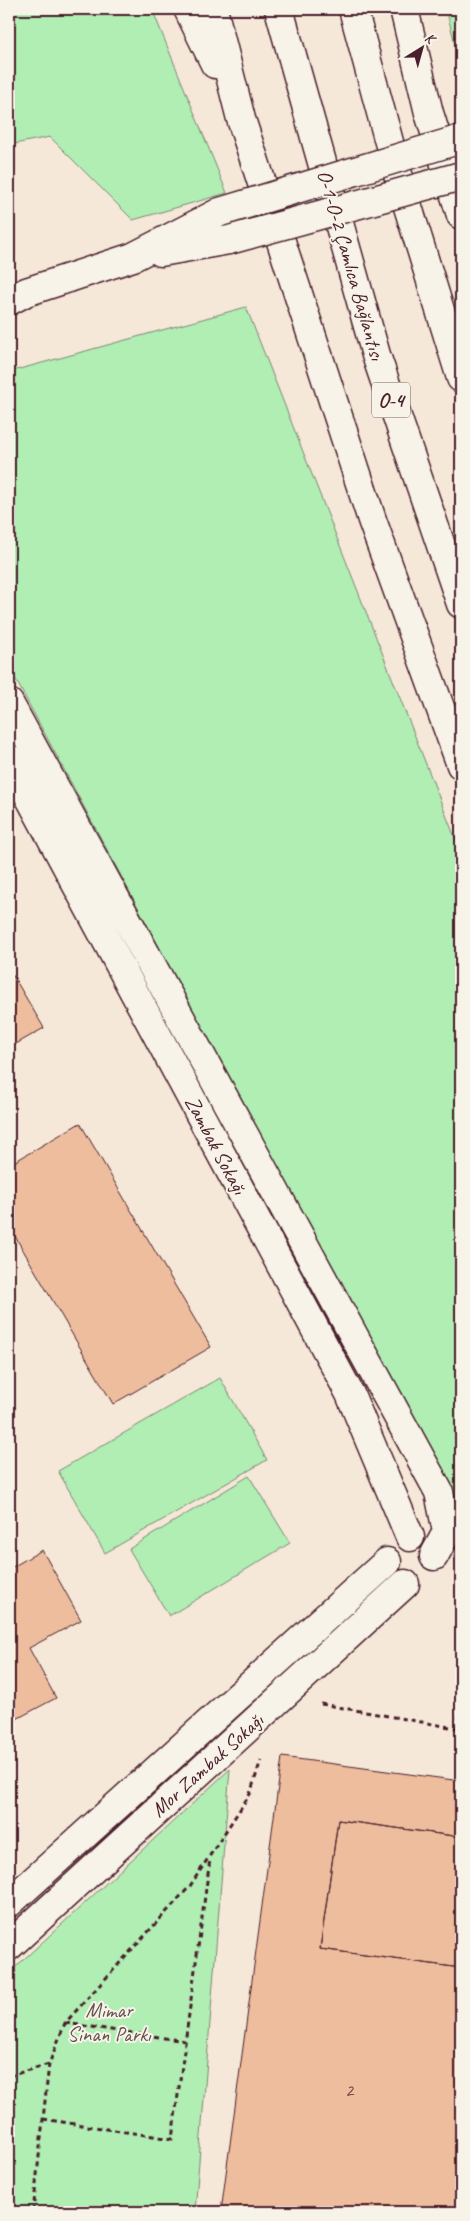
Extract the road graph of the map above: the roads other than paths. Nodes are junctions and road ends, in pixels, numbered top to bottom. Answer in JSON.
{"nodes":[{"id":1,"x":188,"y":9,"type":"edge"},
{"id":2,"x":213,"y":9,"type":"edge"},
{"id":3,"x":279,"y":9,"type":"edge"},
{"id":4,"x":353,"y":9,"type":"edge"},
{"id":5,"x":404,"y":9,"type":"edge"},
{"id":6,"x":410,"y":9,"type":"edge"},
{"id":7,"x":429,"y":113,"type":"junction"},
{"id":8,"x":241,"y":119,"type":"junction"},
{"id":9,"x":461,"y":139,"type":"edge"},
{"id":10,"x":461,"y":176,"type":"edge"},
{"id":11,"x":461,"y":209,"type":"edge"},
{"id":12,"x":461,"y":215,"type":"edge"},
{"id":13,"x":133,"y":257,"type":"junction"},
{"id":14,"x":14,"y":293,"type":"edge"},
{"id":15,"x":461,"y":378,"type":"edge"},
{"id":16,"x":461,"y":604,"type":"edge"},
{"id":17,"x":9,"y":702,"type":"edge"},
{"id":18,"x":9,"y":758,"type":"edge"},
{"id":19,"x":461,"y":765,"type":"edge"},
{"id":20,"x":410,"y":1537,"type":"junction"},
{"id":21,"x":434,"y":1556,"type":"junction"},
{"id":22,"x":387,"y":1562,"type":"junction"},
{"id":23,"x":405,"y":1584,"type":"junction"},
{"id":24,"x":9,"y":1903,"type":"edge"},
{"id":25,"x":9,"y":1946,"type":"edge"}],
"edges":[{"from":1,"to":8,"type":"main road"},
{"from":2,"to":8,"type":"main road"},
{"from":3,"to":16,"type":"main road","name":"O-1-O-2 Çamlıca Bağlantısı","number":"O-4"},
{"from":4,"to":15,"type":"main road"},
{"from":5,"to":7,"type":"main road"},
{"from":6,"to":7,"type":"main road"},
{"from":7,"to":11,"type":"main road"},
{"from":7,"to":12,"type":"main road"},
{"from":8,"to":19,"type":"main road"},
{"from":9,"to":13,"type":"main road","bridge":true},
{"from":10,"to":13,"type":"main road","bridge":true},
{"from":13,"to":14,"type":"main road"},
{"from":17,"to":21,"type":"main road"},
{"from":18,"to":20,"type":"main road","name":"Zambak Sokağı"},
{"from":20,"to":21,"type":"main road"},
{"from":20,"to":22,"type":"main road"},
{"from":21,"to":23,"type":"main road"},
{"from":22,"to":23,"type":"main road"},
{"from":22,"to":24,"type":"main road","name":"Mor Zambak Sokağı"},
{"from":23,"to":25,"type":"main road","name":"Mor Zambak Sokağı"}]}
